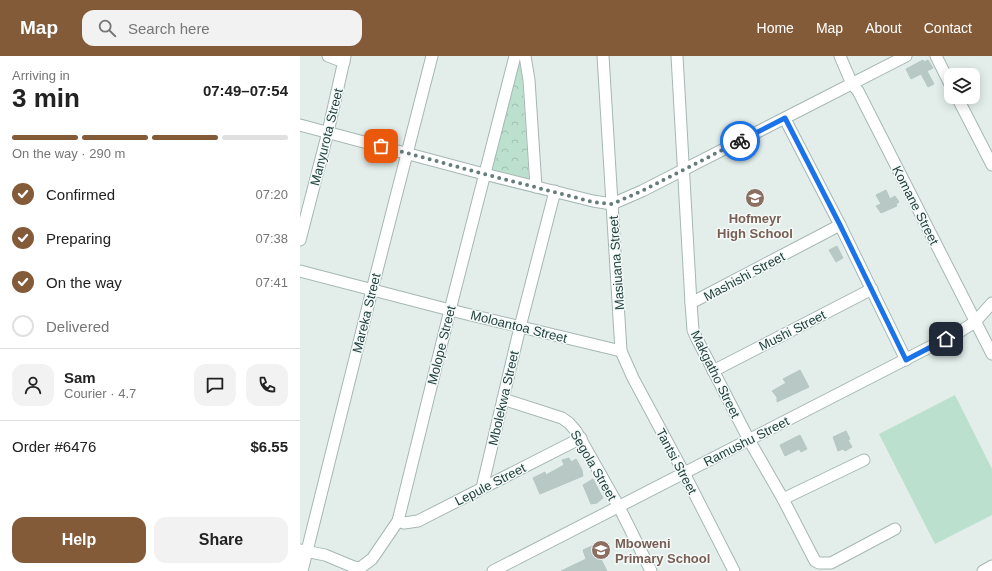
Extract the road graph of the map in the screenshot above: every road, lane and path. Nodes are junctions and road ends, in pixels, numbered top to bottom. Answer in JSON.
{"nodes":[{"id":1,"x":328,"y":56,"type":"edge"},
{"id":2,"x":432,"y":56,"type":"edge"},
{"id":3,"x":515,"y":56,"type":"edge"},
{"id":4,"x":525,"y":56,"type":"edge"},
{"id":5,"x":603,"y":56,"type":"edge"},
{"id":6,"x":677,"y":56,"type":"edge"},
{"id":7,"x":840,"y":56,"type":"edge"},
{"id":8,"x":906,"y":56,"type":"edge"},
{"id":9,"x":936,"y":56,"type":"edge"},
{"id":10,"x":344,"y":59,"type":"edge"},
{"id":11,"x":944,"y":72,"type":"edge"},
{"id":12,"x":852,"y":84,"type":"junction"},
{"id":13,"x":961,"y":104,"type":"edge"},
{"id":14,"x":785,"y":118,"type":"junction"},
{"id":15,"x":300,"y":125,"type":"edge"},
{"id":16,"x":328,"y":132,"type":"junction"},
{"id":17,"x":408,"y":154,"type":"junction"},
{"id":18,"x":992,"y":163,"type":"edge"},
{"id":19,"x":683,"y":170,"type":"junction"},
{"id":20,"x":484,"y":174,"type":"junction"},
{"id":21,"x":536,"y":187,"type":"junction"},
{"id":22,"x":555,"y":191,"type":"junction"},
{"id":23,"x":612,"y":204,"type":"junction"},
{"id":24,"x":840,"y":225,"type":"junction"},
{"id":25,"x":300,"y":240,"type":"edge"},
{"id":26,"x":300,"y":271,"type":"edge"},
{"id":27,"x":872,"y":289,"type":"junction"},
{"id":28,"x":372,"y":290,"type":"junction"},
{"id":29,"x":992,"y":303,"type":"edge"},
{"id":30,"x":691,"y":304,"type":"junction"},
{"id":31,"x":450,"y":310,"type":"junction"},
{"id":32,"x":975,"y":322,"type":"junction"},
{"id":33,"x":520,"y":327,"type":"junction"},
{"id":34,"x":621,"y":351,"type":"junction"},
{"id":35,"x":992,"y":354,"type":"edge"},
{"id":36,"x":906,"y":360,"type":"junction"},
{"id":37,"x":713,"y":371,"type":"junction"},
{"id":38,"x":503,"y":399,"type":"junction"},
{"id":39,"x":581,"y":438,"type":"junction"},
{"id":40,"x":749,"y":440,"type":"junction"},
{"id":41,"x":864,"y":460,"type":"dead end"},
{"id":42,"x":684,"y":473,"type":"junction"},
{"id":43,"x":482,"y":488,"type":"junction"},
{"id":44,"x":783,"y":500,"type":"junction"},
{"id":45,"x":619,"y":507,"type":"junction"},
{"id":46,"x":398,"y":521,"type":"junction"},
{"id":47,"x":895,"y":529,"type":"dead end"},
{"id":48,"x":304,"y":551,"type":"edge"},
{"id":49,"x":992,"y":566,"type":"edge"},
{"id":50,"x":302,"y":571,"type":"edge"},
{"id":51,"x":493,"y":571,"type":"edge"},
{"id":52,"x":651,"y":571,"type":"edge"},
{"id":53,"x":734,"y":571,"type":"edge"},
{"id":54,"x":983,"y":571,"type":"edge"}],
"edges":[{"from":1,"to":10,"type":"street"},
{"from":2,"to":17,"type":"street","name":"Mareka Street"},
{"from":3,"to":20,"type":"street","name":"Molope Street"},
{"from":4,"to":21,"type":"street"},
{"from":5,"to":23,"type":"street","name":"Masiuana Street"},
{"from":6,"to":19,"type":"street","name":"Makgatho Street"},
{"from":7,"to":12,"type":"street","name":"Komane Street"},
{"from":8,"to":12,"type":"street"},
{"from":9,"to":11,"type":"street"},
{"from":10,"to":16,"type":"street","name":"Manyurota Street"},
{"from":12,"to":14,"type":"street"},
{"from":12,"to":32,"type":"street","name":"Komane Street"},
{"from":13,"to":18,"type":"street"},
{"from":14,"to":19,"type":"street"},
{"from":14,"to":24,"type":"street"},
{"from":15,"to":16,"type":"street"},
{"from":16,"to":17,"type":"street"},
{"from":16,"to":25,"type":"street","name":"Manyurota Street"},
{"from":17,"to":20,"type":"street"},
{"from":17,"to":28,"type":"street","name":"Mareka Street"},
{"from":19,"to":23,"type":"street"},
{"from":19,"to":30,"type":"street","name":"Makgatho Street"},
{"from":20,"to":21,"type":"street"},
{"from":20,"to":31,"type":"street","name":"Molope Street"},
{"from":21,"to":22,"type":"street"},
{"from":22,"to":23,"type":"street"},
{"from":22,"to":33,"type":"street","name":"Mbolekwa Street"},
{"from":23,"to":34,"type":"street","name":"Masiuana Street"},
{"from":24,"to":27,"type":"street"},
{"from":24,"to":30,"type":"street","name":"Mashishi Street"},
{"from":26,"to":28,"type":"street","name":"Moloantoa Street"},
{"from":27,"to":36,"type":"street"},
{"from":27,"to":37,"type":"street","name":"Mushi Street"},
{"from":28,"to":31,"type":"street","name":"Moloantoa Street"},
{"from":28,"to":48,"type":"street","name":"Mareka Street"},
{"from":29,"to":32,"type":"street","name":"Ramushu Street"},
{"from":30,"to":37,"type":"street","name":"Makgatho Street"},
{"from":31,"to":33,"type":"street","name":"Moloantoa Street"},
{"from":31,"to":46,"type":"street","name":"Molope Street"},
{"from":32,"to":35,"type":"street","name":"Komane Street"},
{"from":32,"to":36,"type":"street","name":"Ramushu Street"},
{"from":33,"to":34,"type":"street","name":"Moloantoa Street"},
{"from":33,"to":38,"type":"street","name":"Mbolekwa Street"},
{"from":34,"to":42,"type":"street","name":"Tantsi Street"},
{"from":36,"to":40,"type":"street","name":"Ramushu Street"},
{"from":37,"to":40,"type":"street","name":"Makgatho Street"},
{"from":38,"to":39,"type":"street","name":"Segola Street"},
{"from":38,"to":43,"type":"street","name":"Mbolekwa Street"},
{"from":39,"to":43,"type":"street","name":"Lepule Street"},
{"from":39,"to":45,"type":"street","name":"Segola Street"},
{"from":40,"to":42,"type":"street","name":"Ramushu Street"},
{"from":40,"to":44,"type":"street","name":"Makgatho Street"},
{"from":41,"to":44,"type":"street"},
{"from":42,"to":45,"type":"street","name":"Ramushu Street"},
{"from":42,"to":53,"type":"street","name":"Tantsi Street"},
{"from":43,"to":46,"type":"street","name":"Lepule Street"},
{"from":44,"to":47,"type":"street","name":"Makgatho Street"},
{"from":45,"to":51,"type":"street","name":"Ramushu Street"},
{"from":45,"to":52,"type":"street","name":"Segola Street"},
{"from":46,"to":48,"type":"street","name":"Molope Street"},
{"from":48,"to":50,"type":"street","name":"Mareka Street"},
{"from":49,"to":54,"type":"street"}]}
